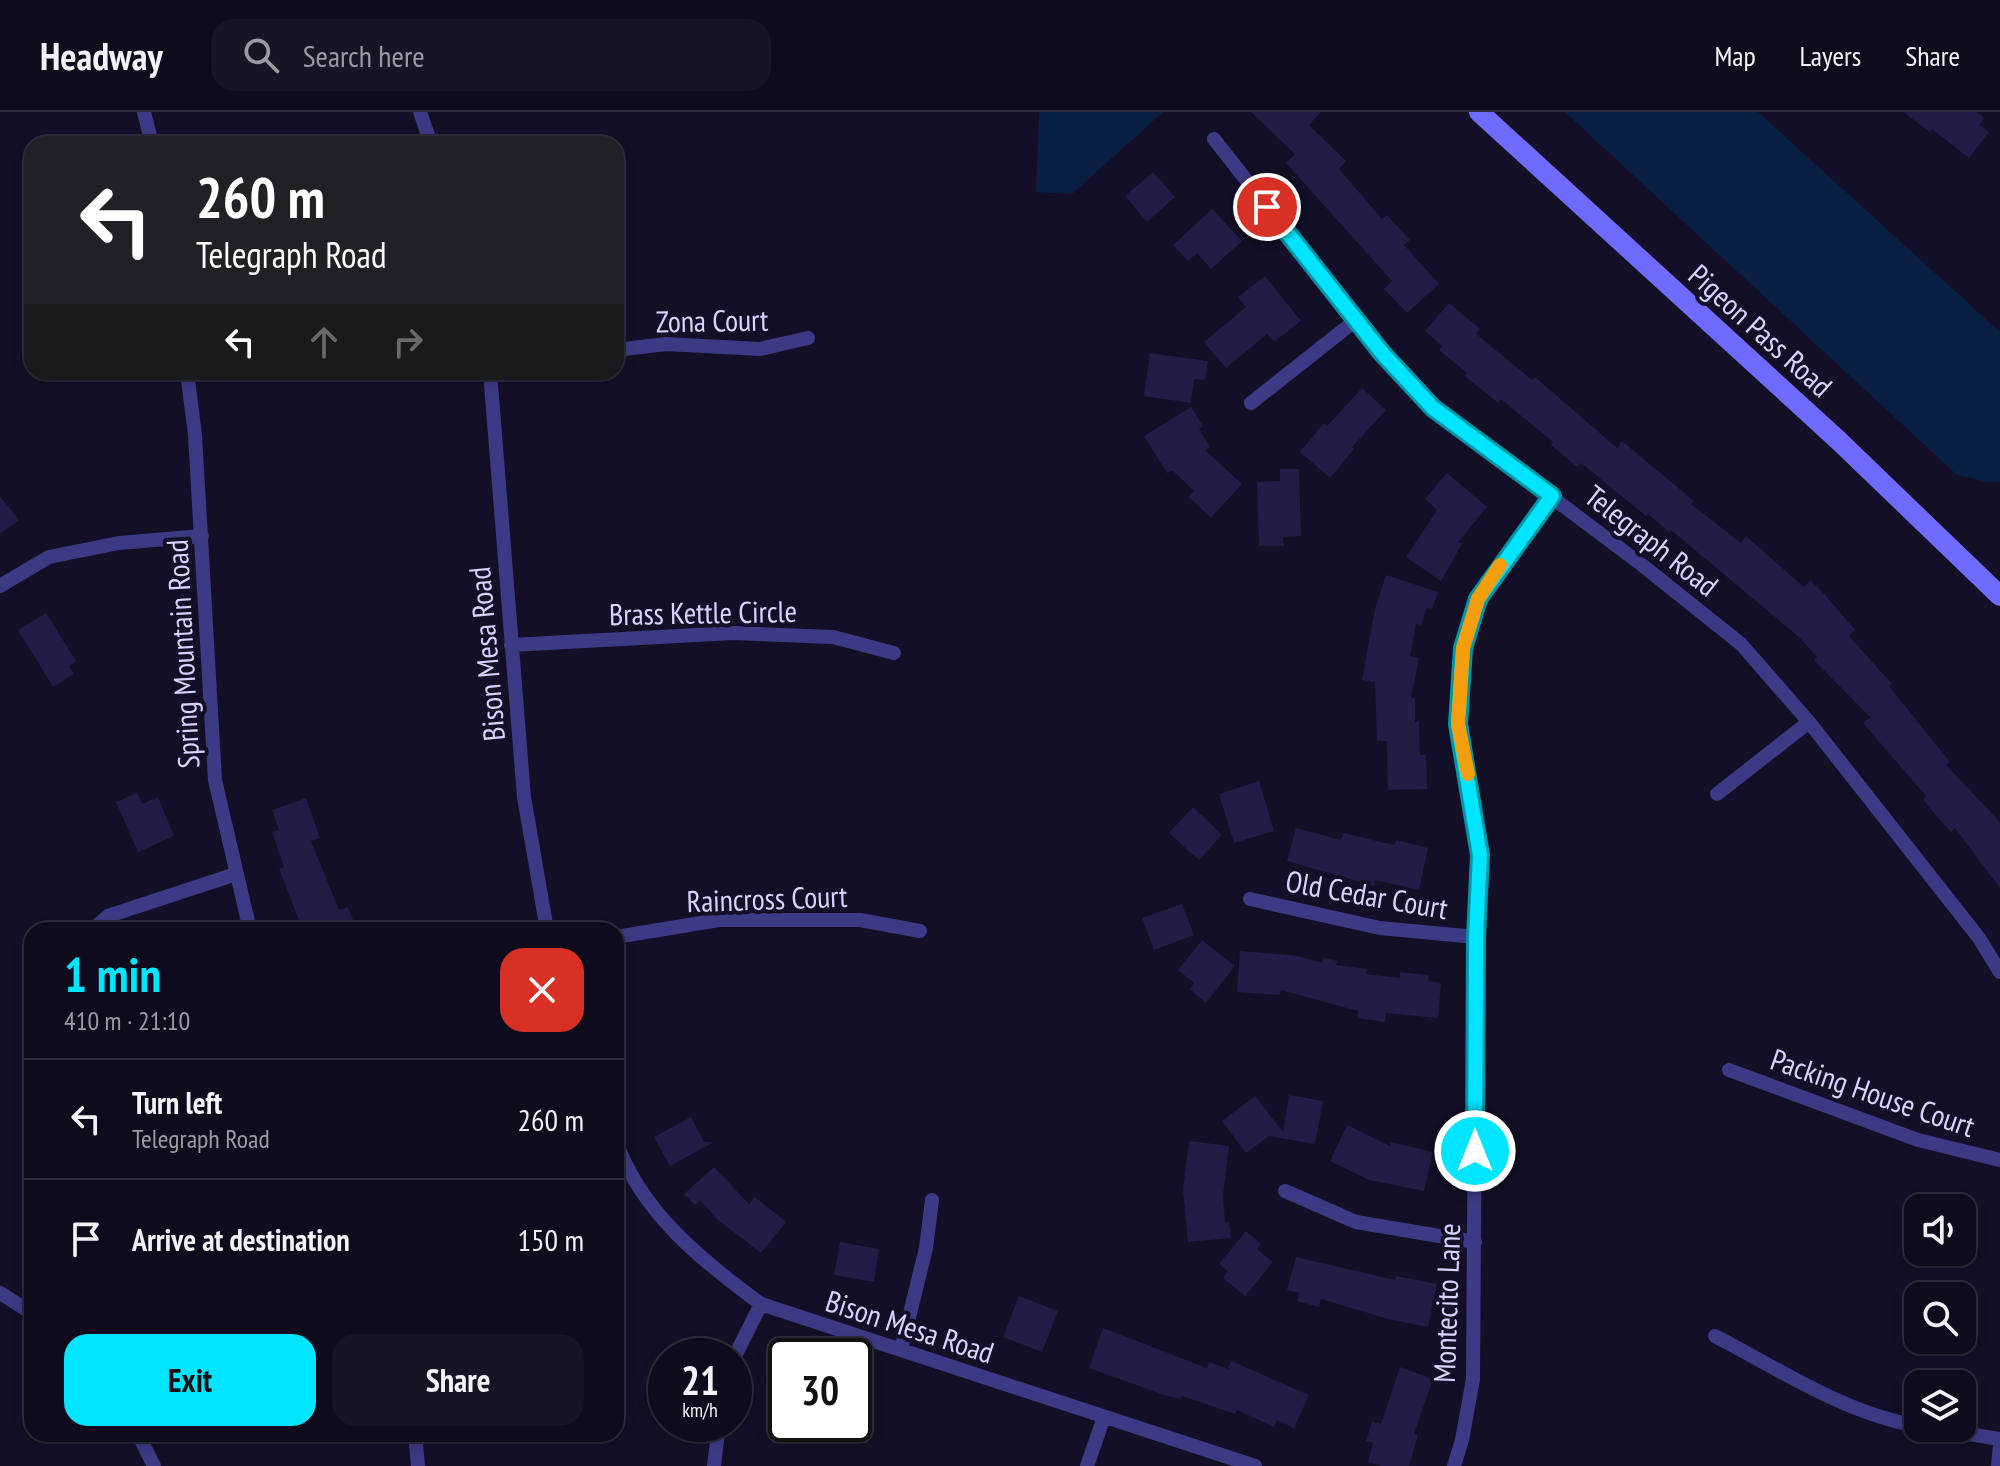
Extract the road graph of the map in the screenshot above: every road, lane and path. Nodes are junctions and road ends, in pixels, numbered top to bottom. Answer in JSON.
{"nodes":[{"id":1,"x":144,"y":112,"type":"edge"},
{"id":2,"x":420,"y":112,"type":"edge"},
{"id":3,"x":1479,"y":112,"type":"edge"},
{"id":4,"x":150,"y":136,"type":"edge"},
{"id":5,"x":428,"y":136,"type":"edge"},
{"id":6,"x":1214,"y":139,"type":"dead end"},
{"id":7,"x":1356,"y":320,"type":"junction"},
{"id":8,"x":808,"y":338,"type":"dead end"},
{"id":9,"x":624,"y":349,"type":"edge"},
{"id":10,"x":188,"y":380,"type":"edge"},
{"id":11,"x":491,"y":380,"type":"edge"},
{"id":12,"x":1251,"y":403,"type":"dead end"},
{"id":13,"x":1552,"y":496,"type":"junction"},
{"id":14,"x":202,"y":536,"type":"junction"},
{"id":15,"x":0,"y":586,"type":"edge"},
{"id":16,"x":2000,"y":596,"type":"edge"},
{"id":17,"x":511,"y":645,"type":"junction"},
{"id":18,"x":894,"y":653,"type":"dead end"},
{"id":19,"x":1809,"y":722,"type":"junction"},
{"id":20,"x":1717,"y":794,"type":"dead end"},
{"id":21,"x":236,"y":874,"type":"junction"},
{"id":22,"x":1250,"y":899,"type":"dead end"},
{"id":23,"x":101,"y":922,"type":"edge"},
{"id":24,"x":248,"y":922,"type":"edge"},
{"id":25,"x":546,"y":922,"type":"edge"},
{"id":26,"x":920,"y":931,"type":"dead end"},
{"id":27,"x":624,"y":936,"type":"edge"},
{"id":28,"x":1476,"y":937,"type":"junction"},
{"id":29,"x":2000,"y":972,"type":"edge"},
{"id":30,"x":1729,"y":1070,"type":"dead end"},
{"id":31,"x":624,"y":1157,"type":"edge"},
{"id":32,"x":2000,"y":1160,"type":"edge"},
{"id":33,"x":1285,"y":1191,"type":"dead end"},
{"id":34,"x":932,"y":1200,"type":"dead end"},
{"id":35,"x":1475,"y":1242,"type":"junction"},
{"id":36,"x":0,"y":1293,"type":"edge"},
{"id":37,"x":761,"y":1304,"type":"junction"},
{"id":38,"x":24,"y":1308,"type":"edge"},
{"id":39,"x":1715,"y":1336,"type":"dead end"},
{"id":40,"x":744,"y":1338,"type":"edge"},
{"id":41,"x":901,"y":1350,"type":"junction"},
{"id":42,"x":1104,"y":1417,"type":"junction"},
{"id":43,"x":1904,"y":1423,"type":"edge"},
{"id":44,"x":1976,"y":1435,"type":"edge"},
{"id":45,"x":2000,"y":1439,"type":"edge"},
{"id":46,"x":142,"y":1442,"type":"edge"},
{"id":47,"x":416,"y":1442,"type":"edge"},
{"id":48,"x":717,"y":1442,"type":"edge"},
{"id":49,"x":2000,"y":1446,"type":"edge"},
{"id":50,"x":154,"y":1466,"type":"edge"},
{"id":51,"x":418,"y":1466,"type":"edge"},
{"id":52,"x":714,"y":1466,"type":"edge"},
{"id":53,"x":1087,"y":1466,"type":"edge"},
{"id":54,"x":1255,"y":1466,"type":"edge"},
{"id":55,"x":1454,"y":1466,"type":"edge"},
{"id":56,"x":1998,"y":1466,"type":"edge"}],
"edges":[{"from":1,"to":4,"type":"street"},
{"from":2,"to":5,"type":"street"},
{"from":3,"to":16,"type":"street","name":"Pigeon Pass Road"},
{"from":6,"to":7,"type":"street","name":"Telegraph Road"},
{"from":7,"to":12,"type":"street"},
{"from":7,"to":13,"type":"street","name":"Telegraph Road"},
{"from":8,"to":9,"type":"street","name":"Zona Court"},
{"from":10,"to":14,"type":"street","name":"Spring Mountain Road"},
{"from":11,"to":17,"type":"street","name":"Bison Mesa Road"},
{"from":13,"to":19,"type":"street","name":"Telegraph Road"},
{"from":13,"to":28,"type":"street","name":"Montecito Lane"},
{"from":14,"to":15,"type":"street"},
{"from":14,"to":21,"type":"street","name":"Spring Mountain Road"},
{"from":17,"to":18,"type":"street","name":"Brass Kettle Circle"},
{"from":17,"to":25,"type":"street","name":"Bison Mesa Road"},
{"from":19,"to":20,"type":"street"},
{"from":19,"to":29,"type":"street","name":"Telegraph Road"},
{"from":21,"to":23,"type":"street"},
{"from":21,"to":24,"type":"street","name":"Spring Mountain Road"},
{"from":22,"to":28,"type":"street","name":"Old Cedar Court"},
{"from":26,"to":27,"type":"street","name":"Raincross Court"},
{"from":28,"to":35,"type":"street","name":"Montecito Lane"},
{"from":30,"to":32,"type":"street","name":"Packing House Court"},
{"from":31,"to":37,"type":"street","name":"Bison Mesa Road"},
{"from":33,"to":35,"type":"street"},
{"from":34,"to":41,"type":"street"},
{"from":35,"to":55,"type":"street","name":"Montecito Lane"},
{"from":36,"to":38,"type":"street"},
{"from":37,"to":40,"type":"street"},
{"from":37,"to":41,"type":"street","name":"Bison Mesa Road"},
{"from":39,"to":43,"type":"street"},
{"from":41,"to":42,"type":"street","name":"Bison Mesa Road"},
{"from":42,"to":53,"type":"street"},
{"from":42,"to":54,"type":"street","name":"Bison Mesa Road"},
{"from":44,"to":45,"type":"street"},
{"from":46,"to":50,"type":"street"},
{"from":47,"to":51,"type":"street"},
{"from":48,"to":52,"type":"street"},
{"from":49,"to":56,"type":"street"}]}
